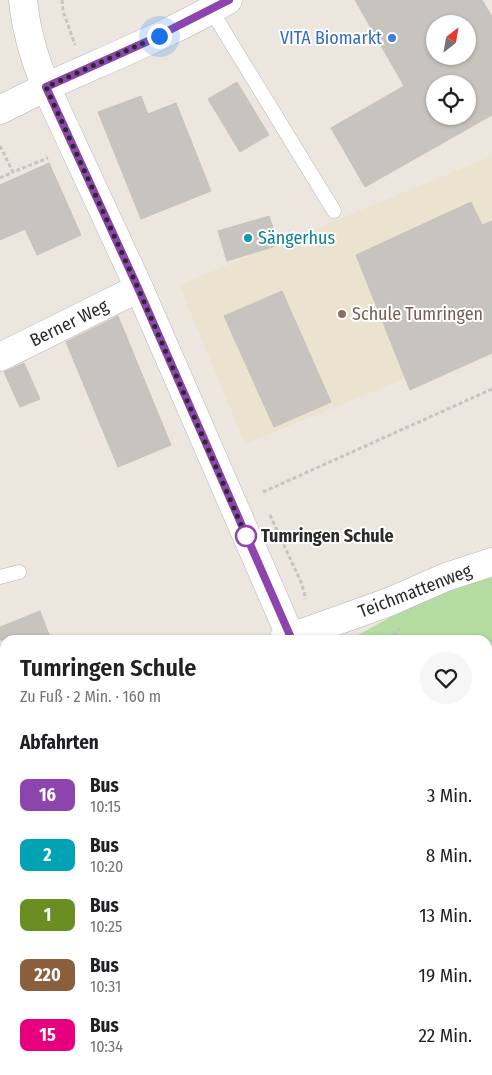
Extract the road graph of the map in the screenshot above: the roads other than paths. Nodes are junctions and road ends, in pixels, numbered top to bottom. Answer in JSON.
{"nodes":[{"id":1,"x":23,"y":0,"type":"edge"},
{"id":2,"x":220,"y":5,"type":"edge"},
{"id":3,"x":46,"y":87,"type":"junction"},
{"id":4,"x":0,"y":110,"type":"edge"},
{"id":5,"x":334,"y":211,"type":"dead end"},
{"id":6,"x":138,"y":288,"type":"junction"},
{"id":7,"x":0,"y":357,"type":"edge"},
{"id":8,"x":492,"y":562,"type":"edge"},
{"id":9,"x":19,"y":572,"type":"dead end"},
{"id":10,"x":0,"y":577,"type":"edge"},
{"id":11,"x":287,"y":635,"type":"edge"},
{"id":12,"x":300,"y":635,"type":"edge"}],
"edges":[{"from":1,"to":3,"type":"street"},
{"from":2,"to":3,"type":"street"},
{"from":2,"to":5,"type":"lane"},
{"from":3,"to":4,"type":"street"},
{"from":3,"to":6,"type":"street"},
{"from":6,"to":7,"type":"street","name":"Berner Weg"},
{"from":6,"to":11,"type":"street"},
{"from":8,"to":12,"type":"street","name":"Teichmattenweg"},
{"from":9,"to":10,"type":"lane"}]}
